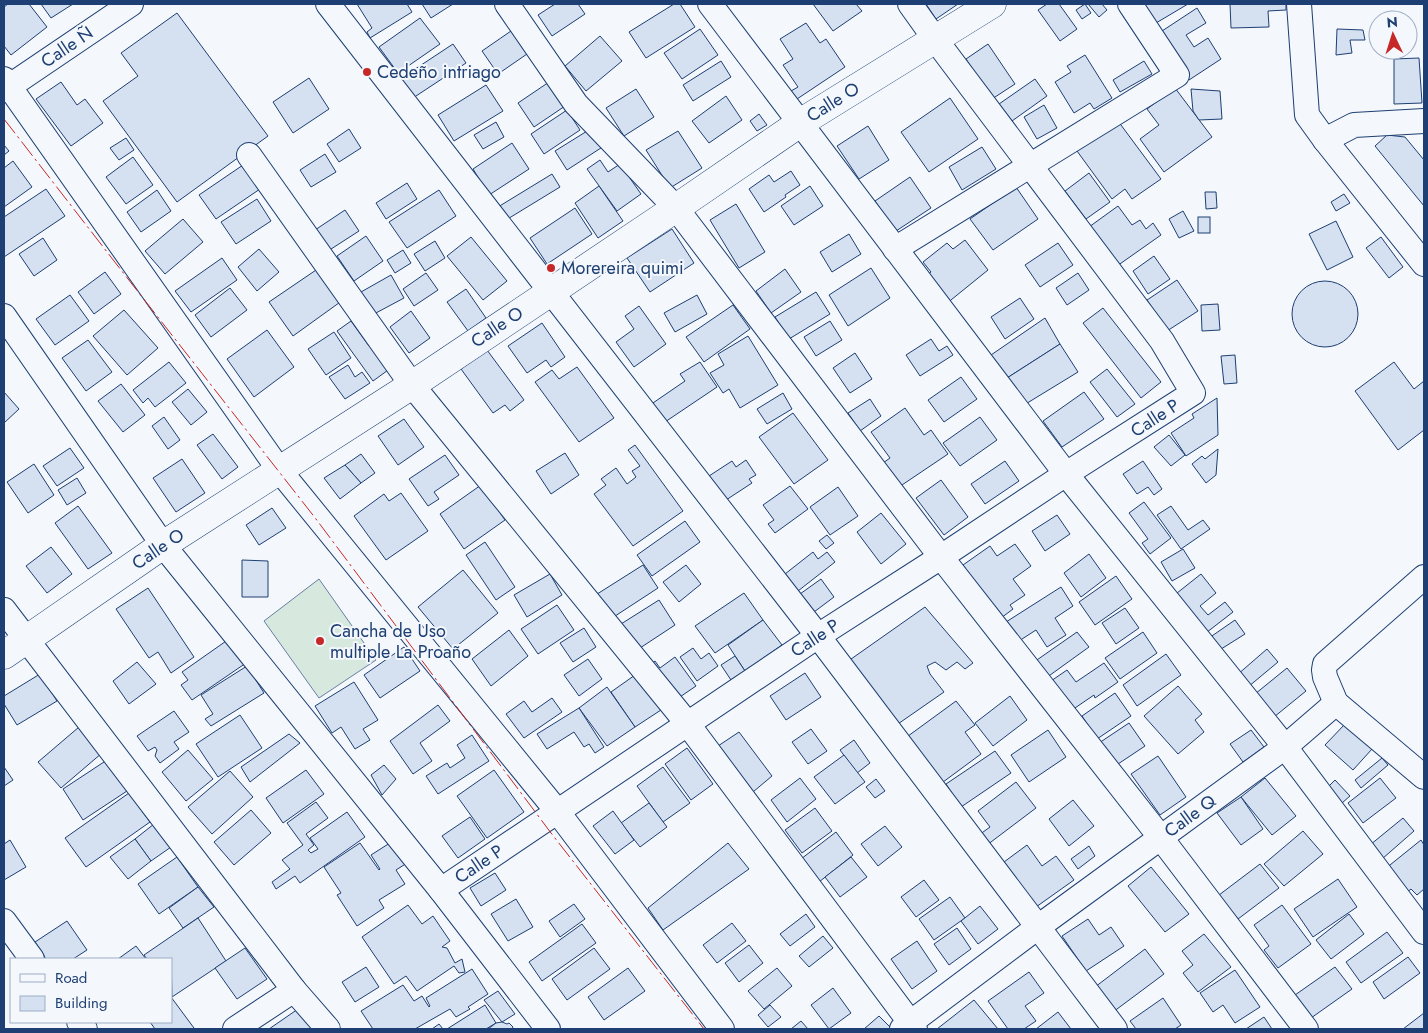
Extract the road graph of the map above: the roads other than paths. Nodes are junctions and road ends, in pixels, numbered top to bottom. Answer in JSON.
{"nodes":[{"id":1,"x":131,"y":4,"type":"edge"},
{"id":2,"x":328,"y":4,"type":"edge"},
{"id":3,"x":507,"y":4,"type":"edge"},
{"id":4,"x":710,"y":4,"type":"edge"},
{"id":5,"x":910,"y":4,"type":"edge"},
{"id":6,"x":992,"y":4,"type":"edge"},
{"id":7,"x":1130,"y":4,"type":"edge"},
{"id":8,"x":1300,"y":4,"type":"edge"},
{"id":9,"x":934,"y":39,"type":"junction"},
{"id":10,"x":5,"y":85,"type":"edge"},
{"id":11,"x":1424,"y":121,"type":"edge"},
{"id":12,"x":800,"y":123,"type":"junction"},
{"id":13,"x":1324,"y":140,"type":"junction"},
{"id":14,"x":249,"y":155,"type":"dead end"},
{"id":15,"x":1030,"y":165,"type":"junction"},
{"id":16,"x":676,"y":208,"type":"junction"},
{"id":17,"x":895,"y":249,"type":"junction"},
{"id":18,"x":1424,"y":264,"type":"edge"},
{"id":19,"x":550,"y":291,"type":"junction"},
{"id":20,"x":4,"y":316,"type":"edge"},
{"id":21,"x":412,"y":385,"type":"junction"},
{"id":22,"x":280,"y":471,"type":"junction"},
{"id":23,"x":1066,"y":474,"type":"junction"},
{"id":24,"x":163,"y":545,"type":"junction"},
{"id":25,"x":941,"y":557,"type":"junction"},
{"id":26,"x":1424,"y":577,"type":"edge"},
{"id":27,"x":4,"y":610,"type":"edge"},
{"id":28,"x":818,"y":636,"type":"junction"},
{"id":29,"x":26,"y":639,"type":"junction"},
{"id":30,"x":4,"y":655,"type":"edge"},
{"id":31,"x":1336,"y":703,"type":"junction"},
{"id":32,"x":687,"y":723,"type":"junction"},
{"id":33,"x":1285,"y":746,"type":"junction"},
{"id":34,"x":1424,"y":777,"type":"edge"},
{"id":35,"x":557,"y":811,"type":"junction"},
{"id":36,"x":1161,"y":838,"type":"junction"},
{"id":37,"x":441,"y":890,"type":"junction"},
{"id":38,"x":4,"y":921,"type":"edge"},
{"id":39,"x":1038,"y":927,"type":"junction"},
{"id":40,"x":1424,"y":932,"type":"edge"},
{"id":41,"x":31,"y":958,"type":"edge"},
{"id":42,"x":294,"y":990,"type":"junction"},
{"id":43,"x":909,"y":1027,"type":"edge"},
{"id":44,"x":235,"y":1029,"type":"edge"},
{"id":45,"x":328,"y":1029,"type":"edge"},
{"id":46,"x":548,"y":1029,"type":"edge"},
{"id":47,"x":722,"y":1029,"type":"edge"},
{"id":48,"x":1115,"y":1029,"type":"edge"},
{"id":49,"x":1306,"y":1029,"type":"edge"}],
"edges":[{"from":1,"to":10,"type":"street","name":"Calle Ñ"},
{"from":2,"to":19,"type":"street"},
{"from":3,"to":16,"type":"street"},
{"from":4,"to":12,"type":"street"},
{"from":5,"to":9,"type":"street"},
{"from":6,"to":9,"type":"street","name":"Calle O"},
{"from":7,"to":15,"type":"street"},
{"from":8,"to":13,"type":"street"},
{"from":9,"to":12,"type":"street","name":"Calle O"},
{"from":9,"to":15,"type":"street"},
{"from":10,"to":22,"type":"street"},
{"from":11,"to":13,"type":"street"},
{"from":12,"to":16,"type":"street","name":"Calle O"},
{"from":12,"to":17,"type":"street"},
{"from":13,"to":18,"type":"street"},
{"from":14,"to":21,"type":"street"},
{"from":15,"to":17,"type":"street"},
{"from":15,"to":23,"type":"street","name":"Calle P"},
{"from":16,"to":19,"type":"street","name":"Calle O"},
{"from":16,"to":25,"type":"street"},
{"from":17,"to":23,"type":"street"},
{"from":19,"to":21,"type":"street","name":"Calle O"},
{"from":19,"to":28,"type":"street"},
{"from":20,"to":24,"type":"street"},
{"from":21,"to":22,"type":"street","name":"Calle O"},
{"from":21,"to":32,"type":"street"},
{"from":22,"to":24,"type":"street","name":"Calle O"},
{"from":22,"to":35,"type":"street"},
{"from":23,"to":25,"type":"street","name":"Calle P"},
{"from":23,"to":33,"type":"street"},
{"from":24,"to":29,"type":"street","name":"Calle O"},
{"from":24,"to":37,"type":"street"},
{"from":25,"to":28,"type":"street","name":"Calle P"},
{"from":25,"to":36,"type":"street"},
{"from":26,"to":31,"type":"street"},
{"from":27,"to":29,"type":"street"},
{"from":28,"to":32,"type":"street","name":"Calle P"},
{"from":28,"to":39,"type":"street"},
{"from":29,"to":30,"type":"street","name":"Calle O"},
{"from":29,"to":42,"type":"street"},
{"from":31,"to":33,"type":"street","name":"Calle Q"},
{"from":31,"to":34,"type":"street"},
{"from":32,"to":35,"type":"street","name":"Calle P"},
{"from":32,"to":43,"type":"street"},
{"from":33,"to":36,"type":"street","name":"Calle Q"},
{"from":33,"to":40,"type":"street"},
{"from":35,"to":37,"type":"street","name":"Calle P"},
{"from":35,"to":47,"type":"street"},
{"from":36,"to":39,"type":"street","name":"Calle Q"},
{"from":36,"to":49,"type":"street"},
{"from":37,"to":46,"type":"street"},
{"from":38,"to":41,"type":"street"},
{"from":39,"to":43,"type":"street","name":"Calle Q"},
{"from":39,"to":48,"type":"street"},
{"from":42,"to":44,"type":"street"},
{"from":42,"to":45,"type":"street"}]}
